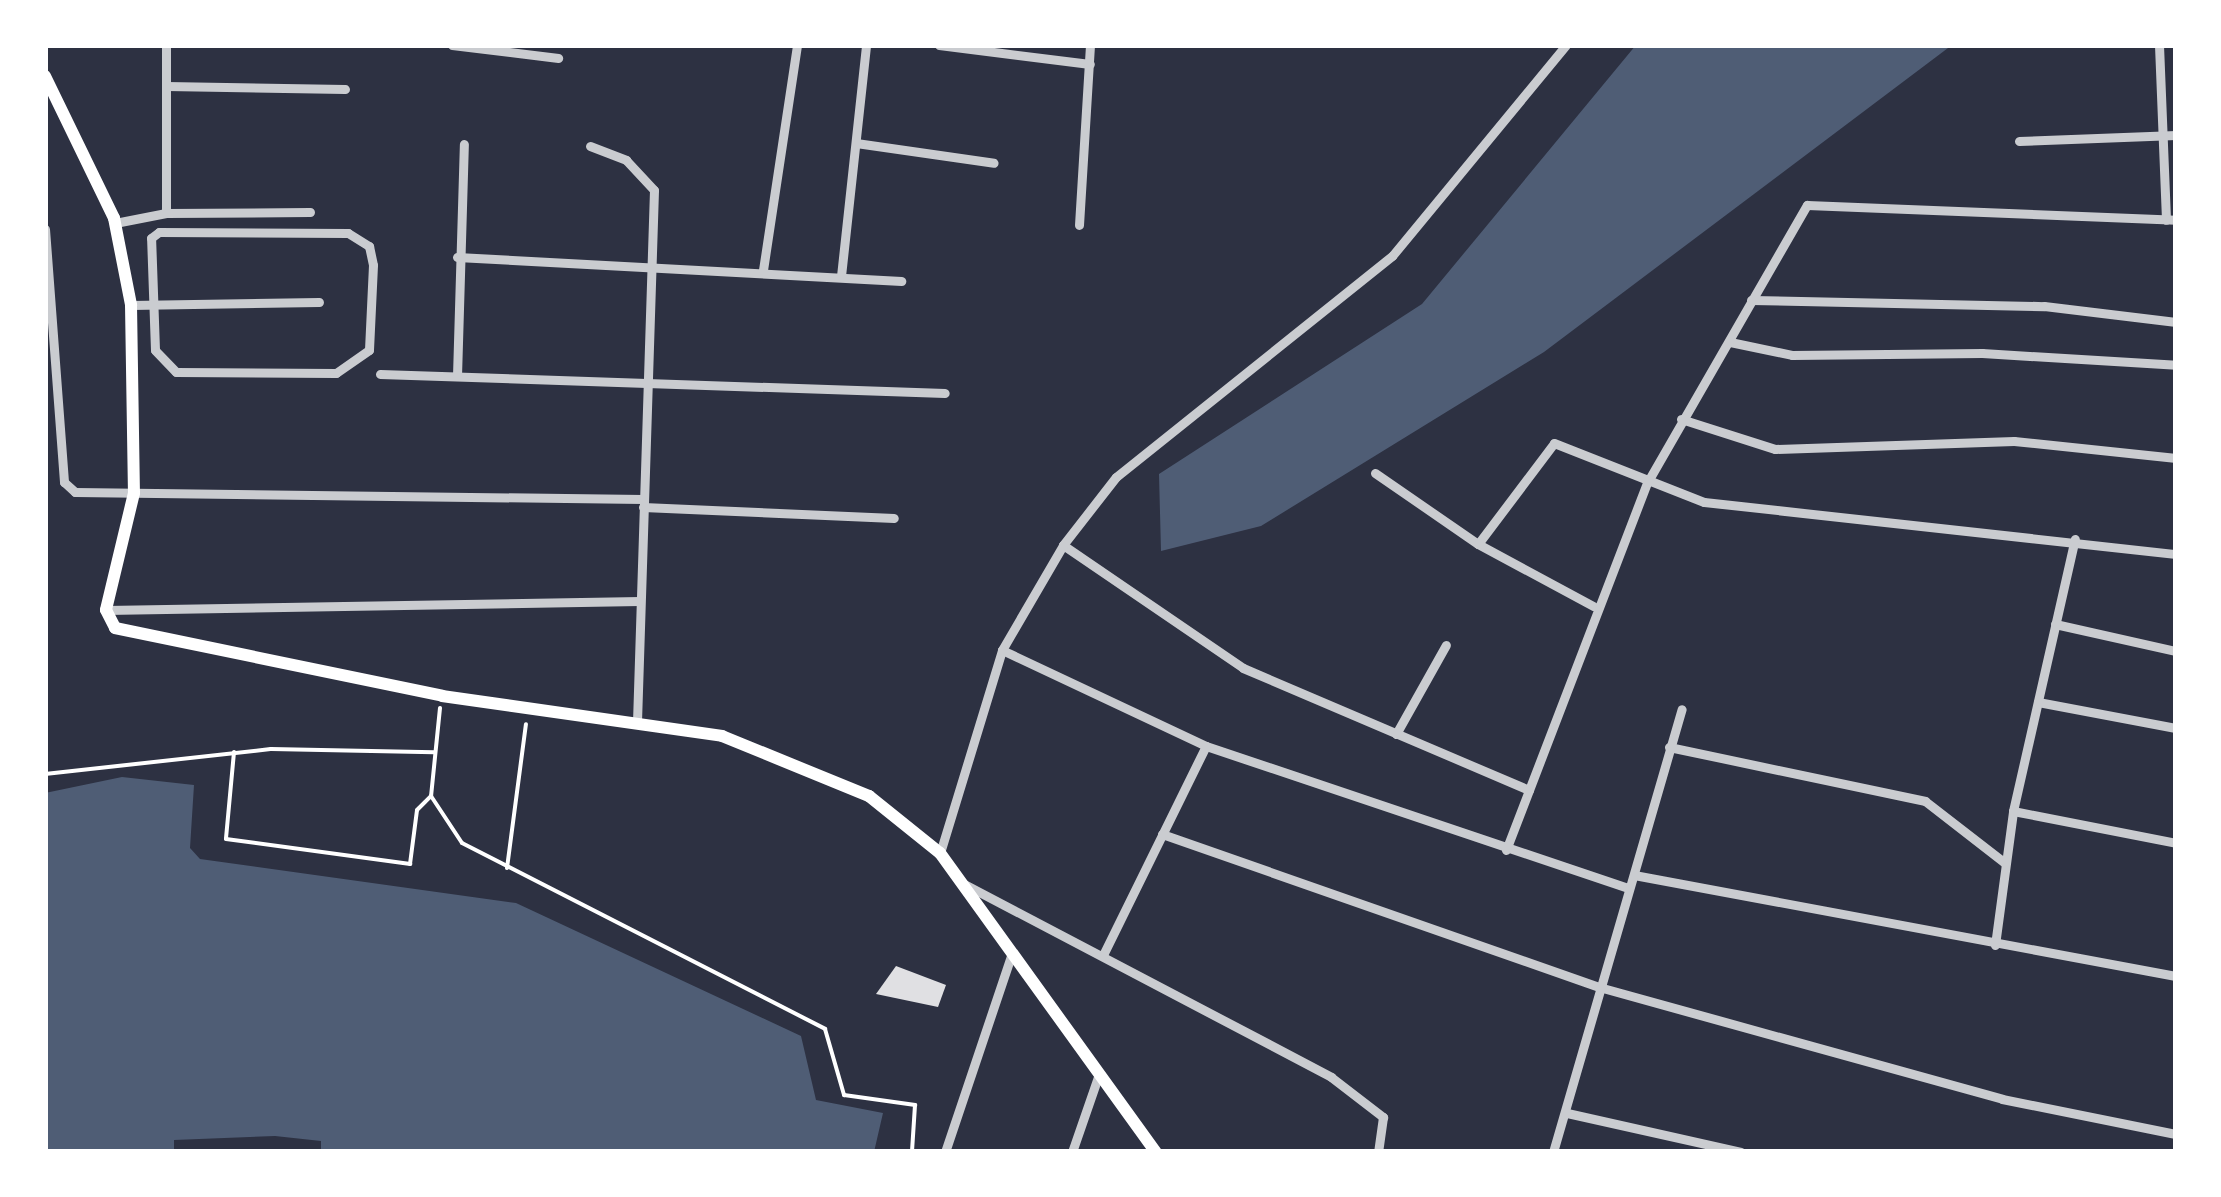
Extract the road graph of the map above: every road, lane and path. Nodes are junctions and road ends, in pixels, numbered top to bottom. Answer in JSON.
{"nodes":[{"id":1,"x":166,"y":45,"type":"edge"},
{"id":2,"x":452,"y":45,"type":"edge"},
{"id":3,"x":797,"y":45,"type":"edge"},
{"id":4,"x":866,"y":45,"type":"edge"},
{"id":5,"x":939,"y":45,"type":"edge"},
{"id":6,"x":1090,"y":45,"type":"edge"},
{"id":7,"x":1566,"y":45,"type":"edge"},
{"id":8,"x":2159,"y":45,"type":"edge"},
{"id":9,"x":558,"y":58,"type":"dead end"},
{"id":10,"x":1090,"y":64,"type":"junction"},
{"id":11,"x":45,"y":76,"type":"edge"},
{"id":12,"x":166,"y":86,"type":"junction"},
{"id":13,"x":345,"y":89,"type":"dead end"},
{"id":14,"x":2171,"y":134,"type":"edge"},
{"id":15,"x":2019,"y":141,"type":"dead end"},
{"id":16,"x":856,"y":143,"type":"junction"},
{"id":17,"x":464,"y":144,"type":"dead end"},
{"id":18,"x":590,"y":146,"type":"dead end"},
{"id":19,"x":994,"y":164,"type":"dead end"},
{"id":20,"x":310,"y":212,"type":"dead end"},
{"id":21,"x":166,"y":213,"type":"junction"},
{"id":22,"x":2171,"y":220,"type":"edge"},
{"id":23,"x":115,"y":224,"type":"junction"},
{"id":24,"x":1079,"y":225,"type":"dead end"},
{"id":25,"x":45,"y":230,"type":"edge"},
{"id":26,"x":458,"y":257,"type":"junction"},
{"id":27,"x":649,"y":261,"type":"junction"},
{"id":28,"x":763,"y":270,"type":"junction"},
{"id":29,"x":841,"y":276,"type":"junction"},
{"id":30,"x":901,"y":281,"type":"dead end"},
{"id":31,"x":1751,"y":300,"type":"junction"},
{"id":32,"x":319,"y":302,"type":"dead end"},
{"id":33,"x":131,"y":305,"type":"junction"},
{"id":34,"x":152,"y":305,"type":"junction"},
{"id":35,"x":2176,"y":322,"type":"edge"},
{"id":36,"x":1730,"y":342,"type":"junction"},
{"id":37,"x":2176,"y":365,"type":"edge"},
{"id":38,"x":380,"y":374,"type":"dead end"},
{"id":39,"x":456,"y":376,"type":"junction"},
{"id":40,"x":646,"y":379,"type":"junction"},
{"id":41,"x":946,"y":393,"type":"dead end"},
{"id":42,"x":1681,"y":419,"type":"junction"},
{"id":43,"x":2176,"y":458,"type":"edge"},
{"id":44,"x":1375,"y":473,"type":"dead end"},
{"id":45,"x":1648,"y":483,"type":"junction"},
{"id":46,"x":134,"y":493,"type":"junction"},
{"id":47,"x":643,"y":503,"type":"junction"},
{"id":48,"x":894,"y":518,"type":"dead end"},
{"id":49,"x":2075,"y":539,"type":"junction"},
{"id":50,"x":1478,"y":544,"type":"junction"},
{"id":51,"x":1063,"y":545,"type":"junction"},
{"id":52,"x":2176,"y":554,"type":"edge"},
{"id":53,"x":640,"y":601,"type":"junction"},
{"id":54,"x":1593,"y":606,"type":"junction"},
{"id":55,"x":106,"y":610,"type":"junction"},
{"id":56,"x":2055,"y":624,"type":"junction"},
{"id":57,"x":1446,"y":645,"type":"dead end"},
{"id":58,"x":1002,"y":650,"type":"junction"},
{"id":59,"x":2176,"y":652,"type":"edge"},
{"id":60,"x":442,"y":696,"type":"junction"},
{"id":61,"x":2038,"y":702,"type":"junction"},
{"id":62,"x":1682,"y":709,"type":"dead end"},
{"id":63,"x":528,"y":710,"type":"junction"},
{"id":64,"x":637,"y":722,"type":"junction"},
{"id":65,"x":2176,"y":728,"type":"edge"},
{"id":66,"x":1396,"y":734,"type":"junction"},
{"id":67,"x":1206,"y":746,"type":"junction"},
{"id":68,"x":1669,"y":748,"type":"junction"},
{"id":69,"x":234,"y":752,"type":"junction"},
{"id":70,"x":434,"y":752,"type":"junction"},
{"id":71,"x":45,"y":774,"type":"edge"},
{"id":72,"x":1530,"y":790,"type":"junction"},
{"id":73,"x":432,"y":796,"type":"junction"},
{"id":74,"x":2012,"y":811,"type":"junction"},
{"id":75,"x":1162,"y":834,"type":"junction"},
{"id":76,"x":2176,"y":843,"type":"edge"},
{"id":77,"x":1506,"y":850,"type":"junction"},
{"id":78,"x":940,"y":853,"type":"junction"},
{"id":79,"x":2005,"y":863,"type":"junction"},
{"id":80,"x":507,"y":871,"type":"junction"},
{"id":81,"x":1634,"y":875,"type":"junction"},
{"id":82,"x":961,"y":882,"type":"junction"},
{"id":83,"x":1626,"y":888,"type":"junction"},
{"id":84,"x":1994,"y":945,"type":"junction"},
{"id":85,"x":1012,"y":952,"type":"junction"},
{"id":86,"x":1103,"y":955,"type":"junction"},
{"id":87,"x":2176,"y":976,"type":"edge"},
{"id":88,"x":1598,"y":987,"type":"junction"},
{"id":89,"x":1099,"y":1074,"type":"junction"},
{"id":90,"x":1567,"y":1113,"type":"junction"},
{"id":91,"x":2176,"y":1134,"type":"edge"},
{"id":92,"x":912,"y":1152,"type":"edge"},
{"id":93,"x":945,"y":1152,"type":"edge"},
{"id":94,"x":1072,"y":1152,"type":"edge"},
{"id":95,"x":1156,"y":1152,"type":"edge"},
{"id":96,"x":1378,"y":1152,"type":"edge"},
{"id":97,"x":1553,"y":1152,"type":"edge"},
{"id":98,"x":1741,"y":1152,"type":"edge"}],
"edges":[{"from":1,"to":12,"type":"street"},
{"from":2,"to":9,"type":"street"},
{"from":3,"to":28,"type":"street"},
{"from":4,"to":16,"type":"street"},
{"from":5,"to":10,"type":"street"},
{"from":6,"to":10,"type":"street"},
{"from":7,"to":51,"type":"street"},
{"from":8,"to":14,"type":"street"},
{"from":10,"to":24,"type":"street"},
{"from":11,"to":23,"type":"main road"},
{"from":12,"to":13,"type":"street"},
{"from":12,"to":21,"type":"street"},
{"from":14,"to":15,"type":"street"},
{"from":14,"to":22,"type":"street"},
{"from":16,"to":19,"type":"street"},
{"from":16,"to":29,"type":"street"},
{"from":17,"to":26,"type":"street"},
{"from":18,"to":27,"type":"street"},
{"from":20,"to":21,"type":"street"},
{"from":21,"to":23,"type":"street"},
{"from":22,"to":31,"type":"street"},
{"from":23,"to":33,"type":"main road"},
{"from":25,"to":46,"type":"street"},
{"from":26,"to":27,"type":"street"},
{"from":26,"to":39,"type":"street"},
{"from":27,"to":28,"type":"street"},
{"from":27,"to":40,"type":"street"},
{"from":28,"to":29,"type":"street"},
{"from":29,"to":30,"type":"street"},
{"from":31,"to":35,"type":"street"},
{"from":31,"to":36,"type":"street"},
{"from":32,"to":34,"type":"street"},
{"from":33,"to":34,"type":"street"},
{"from":33,"to":46,"type":"main road"},
{"from":34,"to":34,"type":"street"},
{"from":36,"to":37,"type":"street"},
{"from":36,"to":42,"type":"street"},
{"from":38,"to":39,"type":"street"},
{"from":39,"to":40,"type":"street"},
{"from":40,"to":41,"type":"street"},
{"from":40,"to":47,"type":"street"},
{"from":42,"to":43,"type":"street"},
{"from":42,"to":45,"type":"street"},
{"from":44,"to":50,"type":"street"},
{"from":45,"to":49,"type":"street"},
{"from":45,"to":50,"type":"street"},
{"from":45,"to":54,"type":"street"},
{"from":46,"to":47,"type":"street"},
{"from":46,"to":55,"type":"main road"},
{"from":47,"to":48,"type":"street"},
{"from":47,"to":53,"type":"street"},
{"from":49,"to":52,"type":"street"},
{"from":49,"to":56,"type":"street"},
{"from":50,"to":54,"type":"street"},
{"from":51,"to":58,"type":"street"},
{"from":51,"to":66,"type":"street"},
{"from":53,"to":55,"type":"street"},
{"from":53,"to":64,"type":"street"},
{"from":54,"to":72,"type":"street"},
{"from":55,"to":60,"type":"main road"},
{"from":56,"to":59,"type":"street"},
{"from":56,"to":61,"type":"street"},
{"from":57,"to":66,"type":"street"},
{"from":58,"to":67,"type":"street"},
{"from":58,"to":78,"type":"street"},
{"from":60,"to":63,"type":"main road"},
{"from":60,"to":70,"type":"path"},
{"from":61,"to":65,"type":"street"},
{"from":61,"to":74,"type":"street"},
{"from":62,"to":68,"type":"street"},
{"from":63,"to":64,"type":"main road"},
{"from":63,"to":80,"type":"path"},
{"from":64,"to":78,"type":"main road"},
{"from":66,"to":72,"type":"street"},
{"from":67,"to":75,"type":"street"},
{"from":67,"to":77,"type":"street"},
{"from":68,"to":79,"type":"street"},
{"from":68,"to":81,"type":"street"},
{"from":69,"to":70,"type":"path"},
{"from":69,"to":71,"type":"path"},
{"from":69,"to":73,"type":"path"},
{"from":70,"to":73,"type":"path"},
{"from":72,"to":77,"type":"street"},
{"from":73,"to":80,"type":"path"},
{"from":74,"to":76,"type":"street"},
{"from":74,"to":79,"type":"street"},
{"from":75,"to":86,"type":"street"},
{"from":75,"to":88,"type":"street"},
{"from":77,"to":83,"type":"street"},
{"from":78,"to":82,"type":"main road"},
{"from":79,"to":84,"type":"street"},
{"from":80,"to":92,"type":"path"},
{"from":81,"to":83,"type":"street"},
{"from":81,"to":84,"type":"street"},
{"from":82,"to":85,"type":"main road"},
{"from":82,"to":86,"type":"street"},
{"from":83,"to":88,"type":"street"},
{"from":84,"to":87,"type":"street"},
{"from":85,"to":89,"type":"main road"},
{"from":85,"to":93,"type":"street"},
{"from":86,"to":96,"type":"street"},
{"from":88,"to":90,"type":"street"},
{"from":88,"to":91,"type":"street"},
{"from":89,"to":94,"type":"street"},
{"from":89,"to":95,"type":"main road"},
{"from":90,"to":97,"type":"street"},
{"from":90,"to":98,"type":"street"}]}
